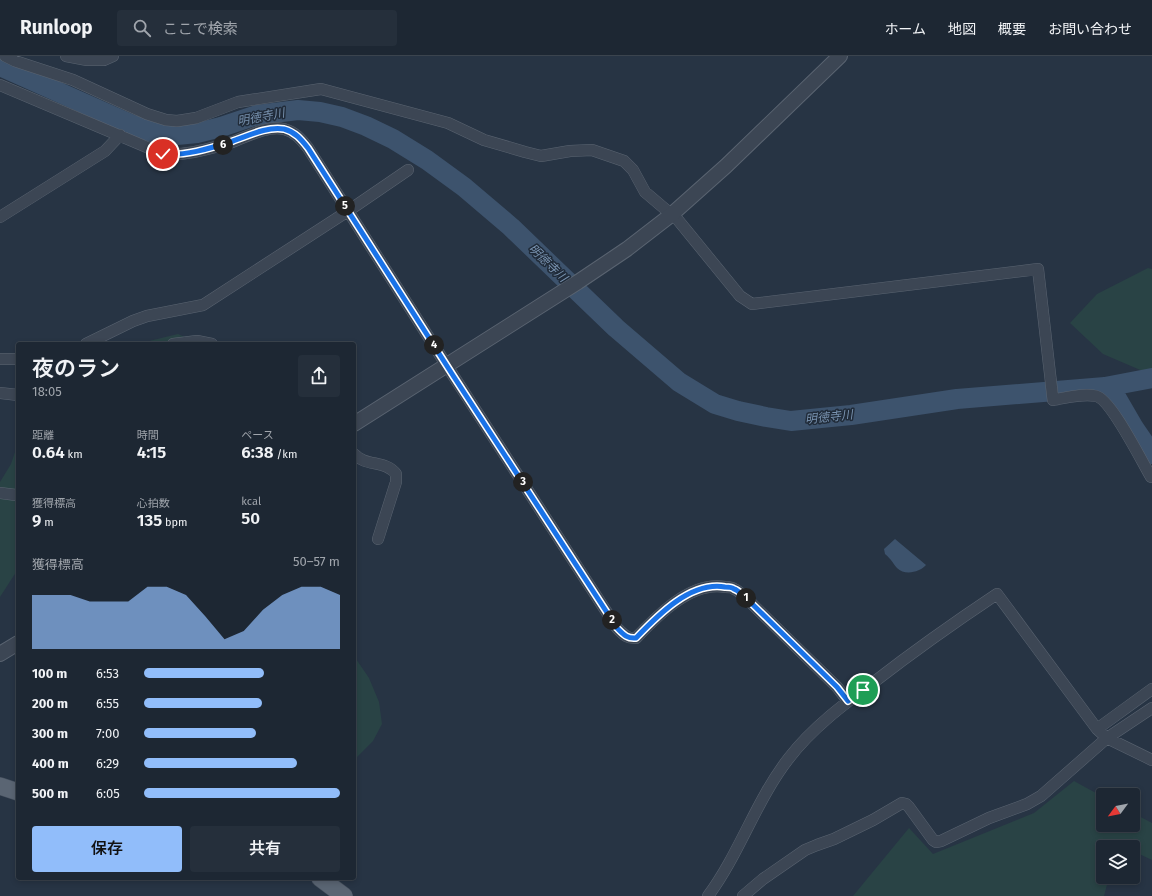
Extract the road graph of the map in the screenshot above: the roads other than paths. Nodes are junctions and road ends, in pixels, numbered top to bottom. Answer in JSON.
{"nodes":[{"id":1,"x":5,"y":56,"type":"edge"},
{"id":2,"x":66,"y":56,"type":"edge"},
{"id":3,"x":113,"y":56,"type":"edge"},
{"id":4,"x":840,"y":56,"type":"edge"},
{"id":5,"x":0,"y":85,"type":"edge"},
{"id":6,"x":120,"y":136,"type":"junction"},
{"id":7,"x":408,"y":170,"type":"dead end"},
{"id":8,"x":348,"y":211,"type":"junction"},
{"id":9,"x":671,"y":215,"type":"junction"},
{"id":10,"x":0,"y":217,"type":"edge"},
{"id":11,"x":90,"y":342,"type":"edge"},
{"id":12,"x":189,"y":342,"type":"edge"},
{"id":13,"x":202,"y":342,"type":"edge"},
{"id":14,"x":0,"y":359,"type":"edge"},
{"id":15,"x":16,"y":359,"type":"edge"},
{"id":16,"x":447,"y":366,"type":"junction"},
{"id":17,"x":0,"y":393,"type":"edge"},
{"id":18,"x":16,"y":395,"type":"edge"},
{"id":19,"x":356,"y":423,"type":"edge"},
{"id":20,"x":356,"y":456,"type":"edge"},
{"id":21,"x":1152,"y":476,"type":"edge"},
{"id":22,"x":0,"y":493,"type":"edge"},
{"id":23,"x":16,"y":495,"type":"dead end"},
{"id":24,"x":378,"y":538,"type":"dead end"},
{"id":25,"x":16,"y":644,"type":"edge"},
{"id":26,"x":0,"y":654,"type":"edge"},
{"id":27,"x":1152,"y":688,"type":"edge"},
{"id":28,"x":848,"y":701,"type":"junction"},
{"id":29,"x":1152,"y":708,"type":"edge"},
{"id":30,"x":1098,"y":729,"type":"junction"},
{"id":31,"x":1107,"y":738,"type":"junction"},
{"id":32,"x":1152,"y":760,"type":"edge"},
{"id":33,"x":0,"y":787,"type":"edge"},
{"id":34,"x":16,"y":791,"type":"edge"},
{"id":35,"x":323,"y":880,"type":"edge"},
{"id":36,"x":344,"y":896,"type":"edge"},
{"id":37,"x":708,"y":896,"type":"edge"},
{"id":38,"x":743,"y":896,"type":"edge"}],
"edges":[{"from":1,"to":9,"type":"street"},
{"from":2,"to":3,"type":"street"},
{"from":4,"to":9,"type":"street"},
{"from":5,"to":6,"type":"street"},
{"from":6,"to":8,"type":"street"},
{"from":6,"to":10,"type":"street"},
{"from":7,"to":8,"type":"street"},
{"from":8,"to":11,"type":"street"},
{"from":8,"to":16,"type":"street"},
{"from":9,"to":16,"type":"street"},
{"from":9,"to":21,"type":"street"},
{"from":12,"to":13,"type":"street"},
{"from":14,"to":15,"type":"street"},
{"from":16,"to":19,"type":"street"},
{"from":16,"to":28,"type":"street"},
{"from":17,"to":18,"type":"street"},
{"from":20,"to":24,"type":"street"},
{"from":22,"to":23,"type":"street"},
{"from":25,"to":26,"type":"street"},
{"from":27,"to":30,"type":"street"},
{"from":28,"to":30,"type":"street"},
{"from":28,"to":37,"type":"street"},
{"from":29,"to":31,"type":"street"},
{"from":30,"to":31,"type":"street"},
{"from":31,"to":32,"type":"street"},
{"from":31,"to":38,"type":"street"},
{"from":33,"to":34,"type":"main road"},
{"from":35,"to":36,"type":"main road"}]}
